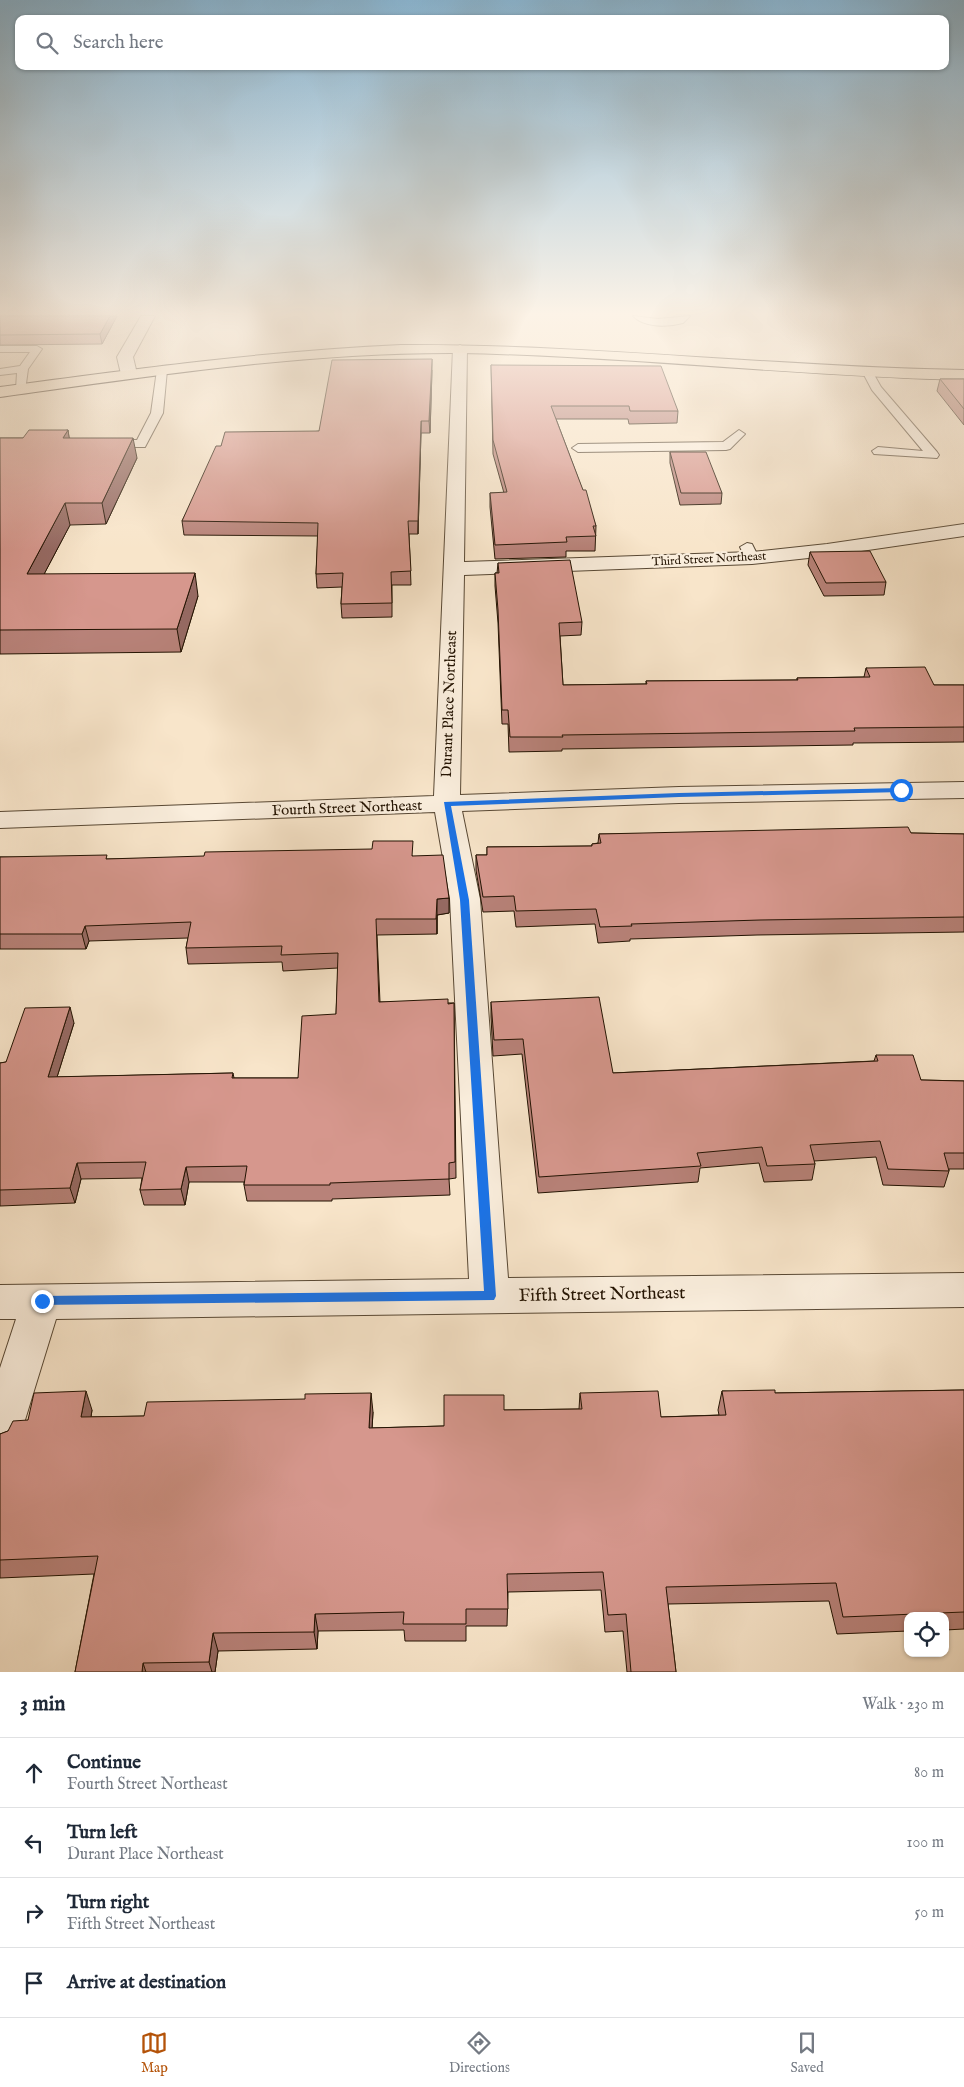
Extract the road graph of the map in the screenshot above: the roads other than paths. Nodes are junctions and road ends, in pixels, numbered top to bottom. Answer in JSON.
{"nodes":[{"id":1,"x":159,"y":394,"type":"edge"},
{"id":2,"x":459,"y":394,"type":"edge"},
{"id":3,"x":881,"y":394,"type":"edge"},
{"id":4,"x":739,"y":434,"type":"dead end"},
{"id":5,"x":94,"y":444,"type":"edge"},
{"id":6,"x":578,"y":448,"type":"dead end"},
{"id":7,"x":878,"y":451,"type":"dead end"},
{"id":8,"x":964,"y":530,"type":"edge"},
{"id":9,"x":453,"y":569,"type":"junction"},
{"id":10,"x":964,"y":790,"type":"edge"},
{"id":11,"x":447,"y":804,"type":"junction"},
{"id":12,"x":0,"y":820,"type":"edge"},
{"id":13,"x":964,"y":1290,"type":"edge"},
{"id":14,"x":490,"y":1296,"type":"junction"},
{"id":15,"x":42,"y":1301,"type":"junction"},
{"id":16,"x":0,"y":1302,"type":"edge"},
{"id":17,"x":0,"y":1434,"type":"edge"}],
"edges":[{"from":1,"to":5,"type":"lane"},
{"from":2,"to":9,"type":"street","name":"Durant Place Northeast"},
{"from":3,"to":7,"type":"lane"},
{"from":4,"to":6,"type":"lane"},
{"from":8,"to":9,"type":"street","name":"Third Street Northeast"},
{"from":9,"to":11,"type":"street","name":"Durant Place Northeast"},
{"from":10,"to":11,"type":"street","name":"Fourth Street Northeast"},
{"from":11,"to":12,"type":"street","name":"Fourth Street Northeast"},
{"from":11,"to":14,"type":"street","name":"Durant Place Northeast"},
{"from":13,"to":14,"type":"street","name":"Fifth Street Northeast"},
{"from":14,"to":15,"type":"street","name":"Fifth Street Northeast"},
{"from":15,"to":16,"type":"street","name":"Fifth Street Northeast"},
{"from":15,"to":17,"type":"street"}]}
